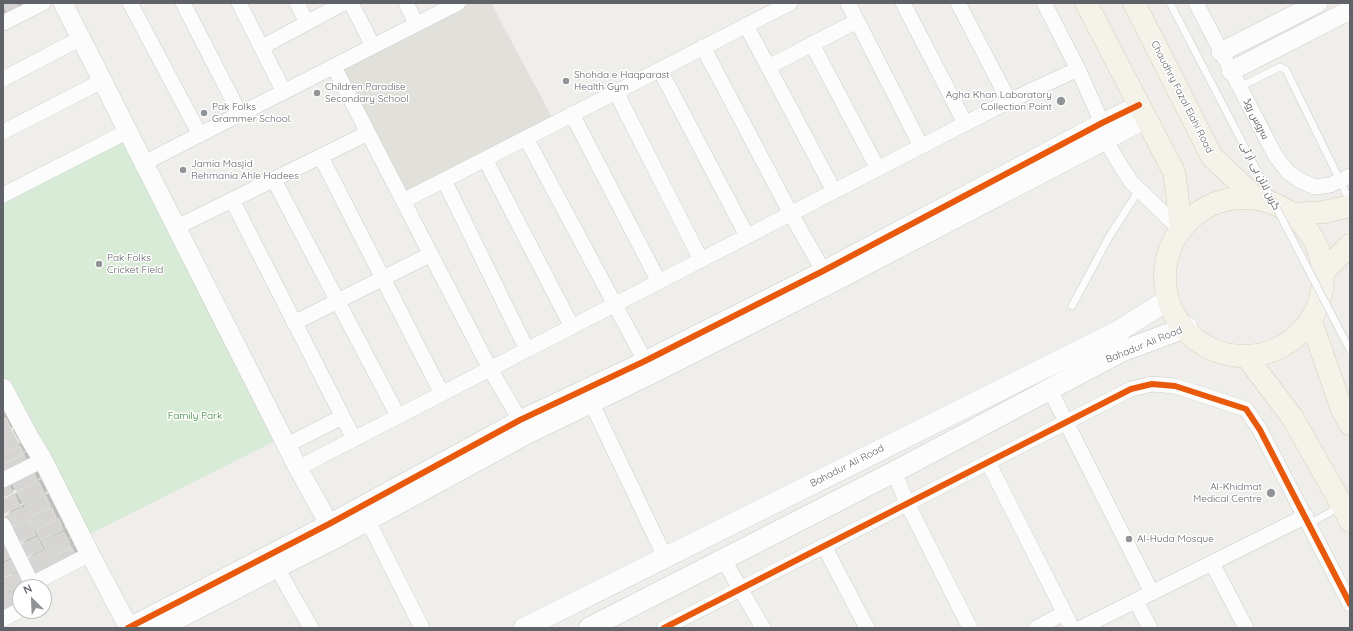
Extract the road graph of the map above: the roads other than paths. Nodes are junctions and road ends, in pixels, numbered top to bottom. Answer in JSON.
{"nodes":[{"id":1,"x":43,"y":3,"type":"edge"},
{"id":2,"x":63,"y":3,"type":"edge"},
{"id":3,"x":130,"y":3,"type":"edge"},
{"id":4,"x":183,"y":3,"type":"edge"},
{"id":5,"x":240,"y":3,"type":"edge"},
{"id":6,"x":297,"y":3,"type":"edge"},
{"id":7,"x":344,"y":3,"type":"edge"},
{"id":8,"x":351,"y":3,"type":"edge"},
{"id":9,"x":406,"y":3,"type":"edge"},
{"id":10,"x":458,"y":3,"type":"edge"},
{"id":11,"x":789,"y":3,"type":"edge"},
{"id":12,"x":848,"y":3,"type":"edge"},
{"id":13,"x":903,"y":3,"type":"edge"},
{"id":14,"x":958,"y":3,"type":"edge"},
{"id":15,"x":1044,"y":3,"type":"edge"},
{"id":16,"x":1086,"y":3,"type":"edge"},
{"id":17,"x":1134,"y":3,"type":"edge"},
{"id":18,"x":1170,"y":3,"type":"edge"},
{"id":19,"x":1196,"y":3,"type":"edge"},
{"id":20,"x":1318,"y":3,"type":"edge"},
{"id":21,"x":1350,"y":10,"type":"edge"},
{"id":22,"x":857,"y":21,"type":"junction"},
{"id":23,"x":3,"y":23,"type":"edge"},
{"id":24,"x":307,"y":23,"type":"junction"},
{"id":25,"x":416,"y":24,"type":"junction"},
{"id":26,"x":746,"y":25,"type":"junction"},
{"id":27,"x":81,"y":38,"type":"junction"},
{"id":28,"x":812,"y":44,"type":"junction"},
{"id":29,"x":373,"y":46,"type":"junction"},
{"id":30,"x":262,"y":47,"type":"junction"},
{"id":31,"x":703,"y":48,"type":"junction"},
{"id":32,"x":1221,"y":52,"type":"junction"},
{"id":33,"x":334,"y":67,"type":"junction"},
{"id":34,"x":768,"y":67,"type":"junction"},
{"id":35,"x":1078,"y":69,"type":"junction"},
{"id":36,"x":660,"y":70,"type":"junction"},
{"id":37,"x":3,"y":79,"type":"edge"},
{"id":38,"x":1235,"y":79,"type":"junction"},
{"id":39,"x":102,"y":81,"type":"junction"},
{"id":40,"x":284,"y":92,"type":"junction"},
{"id":41,"x":616,"y":92,"type":"junction"},
{"id":42,"x":1009,"y":101,"type":"junction"},
{"id":43,"x":1143,"y":112,"type":"junction"},
{"id":44,"x":240,"y":114,"type":"junction"},
{"id":45,"x":572,"y":114,"type":"junction"},
{"id":46,"x":965,"y":124,"type":"junction"},
{"id":47,"x":128,"y":130,"type":"junction"},
{"id":48,"x":3,"y":132,"type":"edge"},
{"id":49,"x":1104,"y":132,"type":"junction"},
{"id":50,"x":368,"y":133,"type":"junction"},
{"id":51,"x":200,"y":135,"type":"junction"},
{"id":52,"x":526,"y":138,"type":"junction"},
{"id":53,"x":921,"y":146,"type":"junction"},
{"id":54,"x":321,"y":156,"type":"junction"},
{"id":55,"x":485,"y":159,"type":"junction"},
{"id":56,"x":144,"y":163,"type":"junction"},
{"id":57,"x":878,"y":168,"type":"junction"},
{"id":58,"x":1345,"y":178,"type":"edge"},
{"id":59,"x":274,"y":180,"type":"junction"},
{"id":60,"x":444,"y":180,"type":"junction"},
{"id":61,"x":1138,"y":190,"type":"junction"},
{"id":62,"x":834,"y":191,"type":"junction"},
{"id":63,"x":3,"y":195,"type":"edge"},
{"id":64,"x":1257,"y":199,"type":"junction"},
{"id":65,"x":232,"y":200,"type":"junction"},
{"id":66,"x":403,"y":201,"type":"junction"},
{"id":67,"x":1350,"y":201,"type":"edge"},
{"id":68,"x":1350,"y":206,"type":"edge"},
{"id":69,"x":791,"y":214,"type":"junction"},
{"id":70,"x":1296,"y":214,"type":"junction"},
{"id":71,"x":177,"y":227,"type":"junction"},
{"id":72,"x":1181,"y":230,"type":"junction"},
{"id":73,"x":748,"y":236,"type":"junction"},
{"id":74,"x":1350,"y":245,"type":"edge"},
{"id":75,"x":431,"y":254,"type":"junction"},
{"id":76,"x":701,"y":260,"type":"junction"},
{"id":77,"x":1322,"y":274,"type":"junction"},
{"id":78,"x":827,"y":277,"type":"junction"},
{"id":79,"x":383,"y":278,"type":"junction"},
{"id":80,"x":659,"y":282,"type":"junction"},
{"id":81,"x":1168,"y":300,"type":"junction"},
{"id":82,"x":338,"y":301,"type":"junction"},
{"id":83,"x":616,"y":304,"type":"junction"},
{"id":84,"x":1072,"y":306,"type":"dead end"},
{"id":85,"x":1311,"y":321,"type":"junction"},
{"id":86,"x":294,"y":323,"type":"junction"},
{"id":87,"x":572,"y":326,"type":"junction"},
{"id":88,"x":1187,"y":327,"type":"junction"},
{"id":89,"x":527,"y":350,"type":"junction"},
{"id":90,"x":1350,"y":350,"type":"edge"},
{"id":91,"x":1246,"y":356,"type":"junction"},
{"id":92,"x":644,"y":360,"type":"junction"},
{"id":93,"x":490,"y":369,"type":"junction"},
{"id":94,"x":3,"y":388,"type":"edge"},
{"id":95,"x":1050,"y":390,"type":"junction"},
{"id":96,"x":442,"y":394,"type":"junction"},
{"id":97,"x":592,"y":404,"type":"junction"},
{"id":98,"x":398,"y":416,"type":"junction"},
{"id":99,"x":342,"y":417,"type":"junction"},
{"id":100,"x":520,"y":420,"type":"junction"},
{"id":101,"x":1066,"y":423,"type":"junction"},
{"id":102,"x":1350,"y":424,"type":"edge"},
{"id":103,"x":354,"y":439,"type":"junction"},
{"id":104,"x":287,"y":445,"type":"junction"},
{"id":105,"x":43,"y":460,"type":"junction"},
{"id":106,"x":988,"y":462,"type":"junction"},
{"id":107,"x":298,"y":468,"type":"junction"},
{"id":108,"x":894,"y":472,"type":"junction"},
{"id":109,"x":3,"y":480,"type":"edge"},
{"id":110,"x":907,"y":503,"type":"junction"},
{"id":111,"x":1346,"y":513,"type":"edge"},
{"id":112,"x":1307,"y":520,"type":"junction"},
{"id":113,"x":368,"y":521,"type":"junction"},
{"id":114,"x":3,"y":525,"type":"edge"},
{"id":115,"x":332,"y":532,"type":"junction"},
{"id":116,"x":824,"y":546,"type":"junction"},
{"id":117,"x":90,"y":554,"type":"junction"},
{"id":118,"x":665,"y":558,"type":"junction"},
{"id":119,"x":724,"y":559,"type":"junction"},
{"id":120,"x":1212,"y":563,"type":"junction"},
{"id":121,"x":277,"y":568,"type":"junction"},
{"id":122,"x":30,"y":579,"type":"edge"},
{"id":123,"x":45,"y":579,"type":"edge"},
{"id":124,"x":740,"y":589,"type":"junction"},
{"id":125,"x":1152,"y":593,"type":"junction"},
{"id":126,"x":1136,"y":601,"type":"junction"},
{"id":127,"x":1350,"y":604,"type":"edge"},
{"id":128,"x":1064,"y":613,"type":"junction"},
{"id":129,"x":12,"y":614,"type":"edge"},
{"id":130,"x":3,"y":619,"type":"edge"},
{"id":131,"x":129,"y":628,"type":"edge"},
{"id":132,"x":161,"y":628,"type":"edge"},
{"id":133,"x":311,"y":628,"type":"edge"},
{"id":134,"x":422,"y":628,"type":"edge"},
{"id":135,"x":524,"y":628,"type":"edge"},
{"id":136,"x":589,"y":628,"type":"edge"},
{"id":137,"x":665,"y":628,"type":"edge"},
{"id":138,"x":763,"y":628,"type":"edge"},
{"id":139,"x":867,"y":628,"type":"edge"},
{"id":140,"x":970,"y":628,"type":"edge"},
{"id":141,"x":1036,"y":628,"type":"edge"},
{"id":142,"x":1072,"y":628,"type":"edge"},
{"id":143,"x":1081,"y":628,"type":"edge"},
{"id":144,"x":1150,"y":628,"type":"edge"},
{"id":145,"x":1246,"y":628,"type":"edge"}],
"edges":[{"from":1,"to":23,"type":"street"},
{"from":2,"to":27,"type":"street"},
{"from":3,"to":51,"type":"street"},
{"from":4,"to":44,"type":"street"},
{"from":5,"to":30,"type":"street"},
{"from":6,"to":24,"type":"street"},
{"from":7,"to":24,"type":"street"},
{"from":8,"to":29,"type":"street"},
{"from":9,"to":25,"type":"street"},
{"from":10,"to":25,"type":"street"},
{"from":11,"to":26,"type":"street"},
{"from":12,"to":22,"type":"street"},
{"from":13,"to":46,"type":"street"},
{"from":14,"to":42,"type":"street"},
{"from":15,"to":35,"type":"street"},
{"from":16,"to":43,"type":"main road"},
{"from":17,"to":64,"type":"main road","name":"Chaudhry Fazal Elahi Road"},
{"from":18,"to":90,"type":"lane","name":"گرین لائن بی آر ٹی","bridge":true},
{"from":19,"to":32,"type":"street","name":"سروس روڈ"},
{"from":20,"to":32,"type":"street"},
{"from":21,"to":38,"type":"street"},
{"from":22,"to":28,"type":"street"},
{"from":22,"to":53,"type":"street"},
{"from":24,"to":30,"type":"street"},
{"from":25,"to":29,"type":"street"},
{"from":26,"to":31,"type":"street"},
{"from":26,"to":34,"type":"street"},
{"from":27,"to":37,"type":"street"},
{"from":27,"to":39,"type":"street"},
{"from":28,"to":34,"type":"street"},
{"from":28,"to":57,"type":"street"},
{"from":29,"to":33,"type":"street"},
{"from":30,"to":40,"type":"street"},
{"from":31,"to":36,"type":"street"},
{"from":31,"to":69,"type":"street"},
{"from":32,"to":38,"type":"street","name":"سروس روڈ"},
{"from":33,"to":40,"type":"street"},
{"from":33,"to":50,"type":"street"},
{"from":34,"to":62,"type":"street"},
{"from":35,"to":42,"type":"street"},
{"from":35,"to":49,"type":"street"},
{"from":36,"to":41,"type":"street"},
{"from":36,"to":73,"type":"street"},
{"from":38,"to":58,"type":"street","name":"سروس روڈ"},
{"from":38,"to":58,"type":"lane"},
{"from":39,"to":47,"type":"street"},
{"from":39,"to":48,"type":"street"},
{"from":40,"to":44,"type":"street"},
{"from":41,"to":45,"type":"street"},
{"from":41,"to":76,"type":"street"},
{"from":42,"to":46,"type":"street"},
{"from":43,"to":49,"type":"street"},
{"from":43,"to":72,"type":"main road"},
{"from":44,"to":51,"type":"street"},
{"from":45,"to":52,"type":"street"},
{"from":45,"to":80,"type":"street"},
{"from":46,"to":53,"type":"street"},
{"from":47,"to":56,"type":"street"},
{"from":47,"to":63,"type":"street"},
{"from":49,"to":61,"type":"street"},
{"from":49,"to":78,"type":"street"},
{"from":50,"to":54,"type":"street"},
{"from":50,"to":66,"type":"street"},
{"from":51,"to":56,"type":"street"},
{"from":52,"to":55,"type":"street"},
{"from":52,"to":83,"type":"street"},
{"from":53,"to":57,"type":"street"},
{"from":54,"to":59,"type":"street"},
{"from":54,"to":79,"type":"street"},
{"from":55,"to":60,"type":"street"},
{"from":55,"to":87,"type":"street"},
{"from":56,"to":71,"type":"street"},
{"from":57,"to":62,"type":"street"},
{"from":58,"to":67,"type":"lane"},
{"from":59,"to":65,"type":"street"},
{"from":59,"to":82,"type":"street"},
{"from":60,"to":66,"type":"street"},
{"from":60,"to":89,"type":"street"},
{"from":61,"to":72,"type":"street"},
{"from":61,"to":84,"type":"lane"},
{"from":62,"to":69,"type":"street"},
{"from":64,"to":70,"type":"main road"},
{"from":64,"to":72,"type":"main road"},
{"from":65,"to":71,"type":"street"},
{"from":65,"to":86,"type":"street"},
{"from":66,"to":75,"type":"street"},
{"from":68,"to":70,"type":"main road"},
{"from":69,"to":73,"type":"street"},
{"from":69,"to":78,"type":"street"},
{"from":70,"to":77,"type":"main road"},
{"from":71,"to":104,"type":"street"},
{"from":72,"to":81,"type":"main road"},
{"from":73,"to":76,"type":"street"},
{"from":74,"to":77,"type":"main road"},
{"from":75,"to":79,"type":"street"},
{"from":75,"to":93,"type":"street"},
{"from":76,"to":80,"type":"street"},
{"from":77,"to":85,"type":"main road"},
{"from":78,"to":92,"type":"street"},
{"from":78,"to":97,"type":"street"},
{"from":79,"to":82,"type":"street"},
{"from":79,"to":96,"type":"street"},
{"from":80,"to":83,"type":"street"},
{"from":81,"to":88,"type":"main road"},
{"from":81,"to":118,"type":"main road","name":"Bahadur Ali Road"},
{"from":82,"to":86,"type":"street"},
{"from":82,"to":98,"type":"street"},
{"from":83,"to":87,"type":"street"},
{"from":83,"to":92,"type":"street"},
{"from":85,"to":91,"type":"main road"},
{"from":85,"to":102,"type":"main road"},
{"from":86,"to":99,"type":"street"},
{"from":87,"to":89,"type":"street"},
{"from":88,"to":91,"type":"main road"},
{"from":88,"to":95,"type":"main road","name":"Bahadur Ali Road"},
{"from":89,"to":93,"type":"street"},
{"from":91,"to":111,"type":"main road"},
{"from":92,"to":100,"type":"street"},
{"from":93,"to":96,"type":"street"},
{"from":93,"to":100,"type":"street"},
{"from":94,"to":105,"type":"street"},
{"from":95,"to":101,"type":"street"},
{"from":95,"to":108,"type":"main road","name":"Bahadur Ali Road"},
{"from":96,"to":98,"type":"street"},
{"from":97,"to":113,"type":"street"},
{"from":97,"to":118,"type":"street"},
{"from":98,"to":103,"type":"street"},
{"from":99,"to":103,"type":"street"},
{"from":99,"to":104,"type":"street"},
{"from":100,"to":115,"type":"street"},
{"from":101,"to":106,"type":"street"},
{"from":101,"to":112,"type":"street"},
{"from":101,"to":125,"type":"street"},
{"from":103,"to":107,"type":"street"},
{"from":104,"to":107,"type":"street"},
{"from":105,"to":109,"type":"street"},
{"from":105,"to":117,"type":"street"},
{"from":106,"to":110,"type":"street"},
{"from":106,"to":128,"type":"street"},
{"from":107,"to":115,"type":"street"},
{"from":108,"to":110,"type":"street"},
{"from":108,"to":119,"type":"main road","name":"Bahadur Ali Road"},
{"from":110,"to":116,"type":"street"},
{"from":110,"to":140,"type":"street"},
{"from":111,"to":112,"type":"lane"},
{"from":112,"to":120,"type":"street"},
{"from":112,"to":127,"type":"street"},
{"from":113,"to":115,"type":"street"},
{"from":113,"to":134,"type":"street"},
{"from":114,"to":122,"type":"street"},
{"from":115,"to":121,"type":"street"},
{"from":115,"to":131,"type":"street"},
{"from":116,"to":124,"type":"street"},
{"from":116,"to":139,"type":"street"},
{"from":117,"to":123,"type":"street"},
{"from":117,"to":131,"type":"street"},
{"from":118,"to":135,"type":"main road","name":"Bahadur Ali Road"},
{"from":119,"to":124,"type":"street"},
{"from":119,"to":136,"type":"main road","name":"Bahadur Ali Road"},
{"from":120,"to":125,"type":"street"},
{"from":120,"to":145,"type":"street"},
{"from":121,"to":132,"type":"street"},
{"from":121,"to":133,"type":"street"},
{"from":124,"to":137,"type":"street"},
{"from":124,"to":138,"type":"street"},
{"from":125,"to":126,"type":"street"},
{"from":126,"to":143,"type":"street"},
{"from":126,"to":144,"type":"street"},
{"from":128,"to":141,"type":"street"},
{"from":128,"to":142,"type":"street"},
{"from":129,"to":130,"type":"street"}]}
